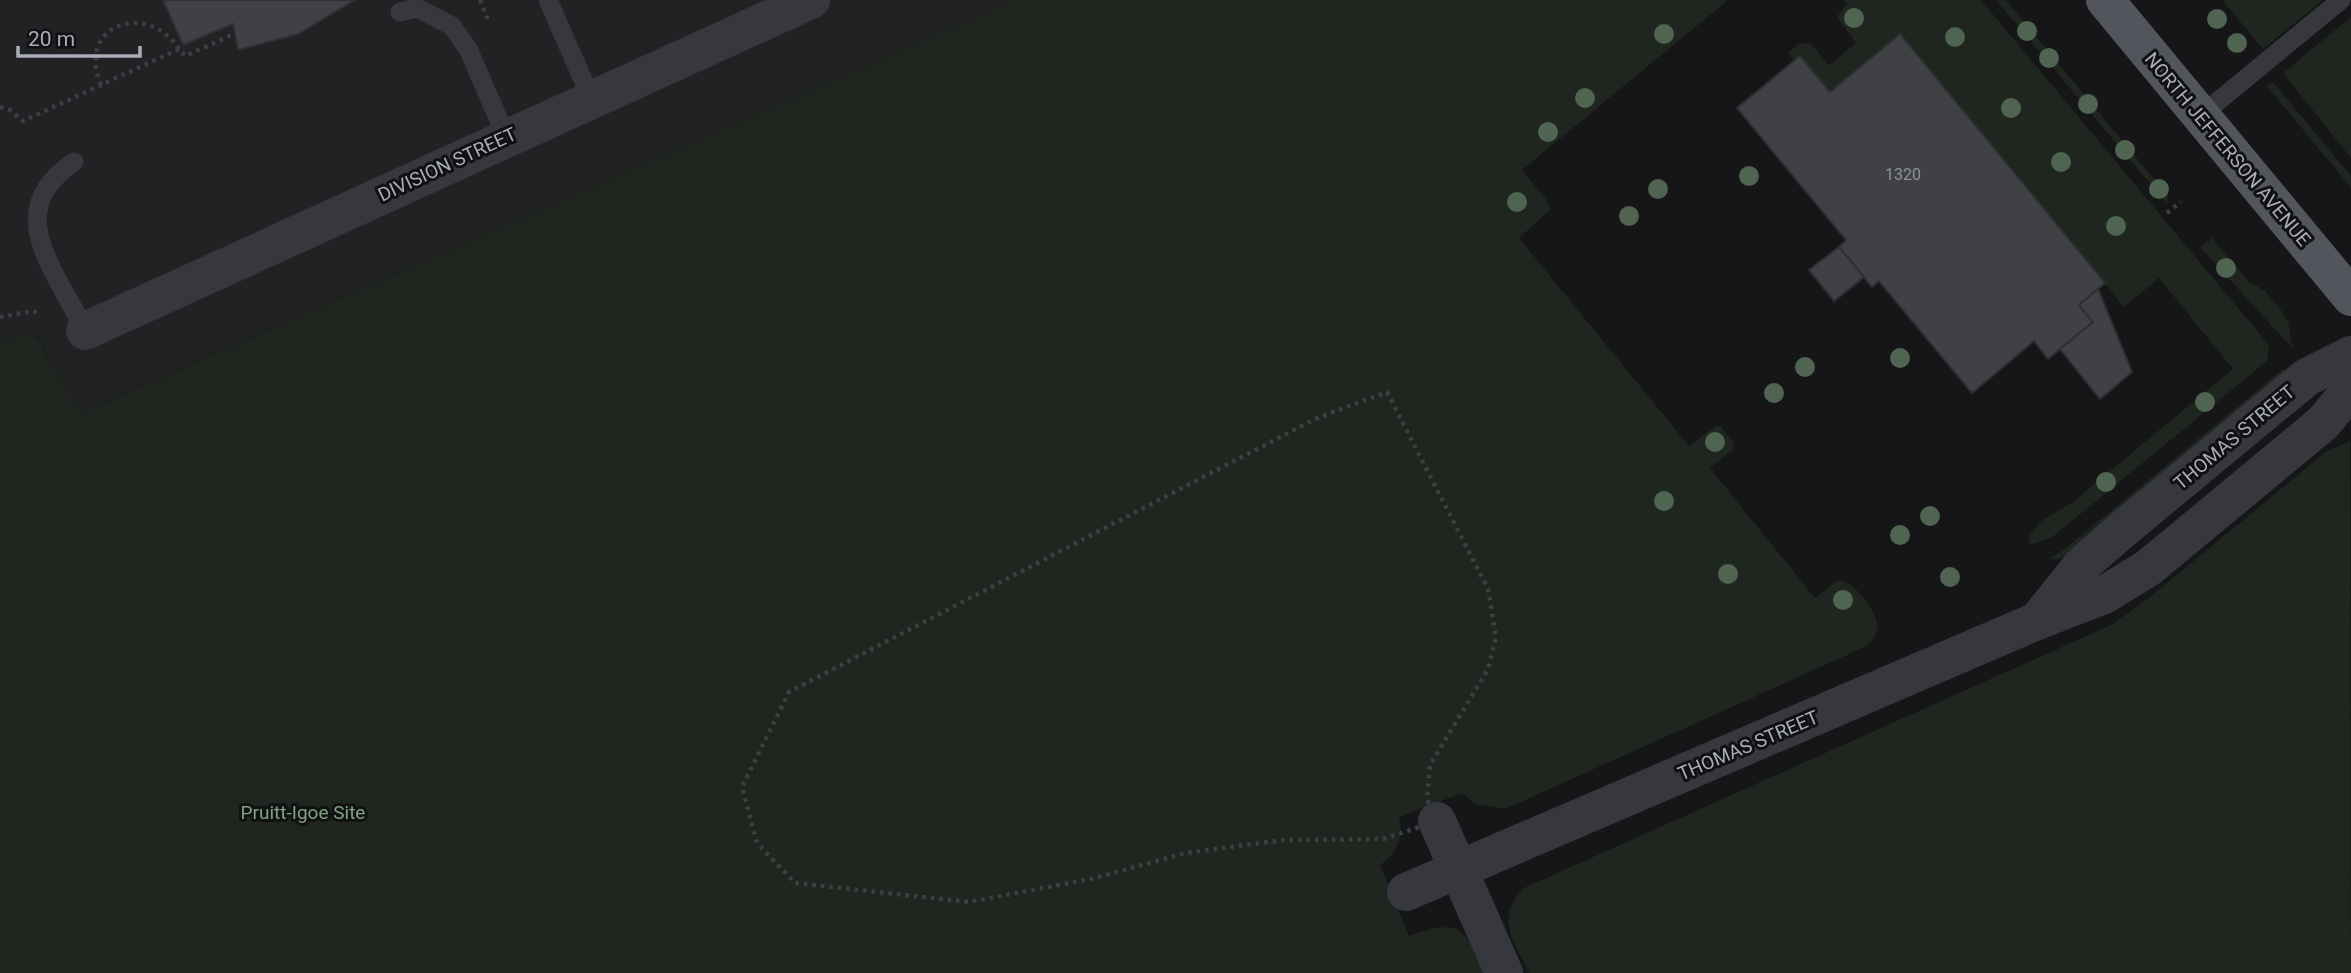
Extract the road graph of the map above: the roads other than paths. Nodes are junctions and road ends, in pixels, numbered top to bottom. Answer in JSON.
{"nodes":[{"id":1,"x":548,"y":0,"type":"edge"},
{"id":2,"x":811,"y":0,"type":"edge"},
{"id":3,"x":2105,"y":0,"type":"edge"},
{"id":4,"x":2341,"y":0,"type":"edge"},
{"id":5,"x":400,"y":12,"type":"dead end"},
{"id":6,"x":591,"y":98,"type":"junction"},
{"id":7,"x":2200,"y":116,"type":"junction"},
{"id":8,"x":506,"y":136,"type":"junction"},
{"id":9,"x":74,"y":162,"type":"dead end"},
{"id":10,"x":2351,"y":297,"type":"edge"},
{"id":11,"x":85,"y":331,"type":"joint"},
{"id":12,"x":2351,"y":355,"type":"edge"},
{"id":13,"x":2351,"y":389,"type":"edge"},
{"id":14,"x":2037,"y":621,"type":"junction"},
{"id":15,"x":1437,"y":821,"type":"road end"},
{"id":16,"x":1458,"y":870,"type":"junction"},
{"id":17,"x":1405,"y":892,"type":"dead end"},
{"id":18,"x":1504,"y":973,"type":"edge"}],
"edges":[{"from":1,"to":6,"type":"lane"},
{"from":2,"to":6,"type":"street","name":"DIVISION STREET"},
{"from":3,"to":7,"type":"main road","name":"NORTH JEFFERSON AVENUE"},
{"from":4,"to":7,"type":"lane"},
{"from":5,"to":8,"type":"lane"},
{"from":6,"to":8,"type":"street","name":"DIVISION STREET"},
{"from":7,"to":10,"type":"main road","name":"NORTH JEFFERSON AVENUE"},
{"from":8,"to":11,"type":"street","name":"DIVISION STREET"},
{"from":9,"to":11,"type":"lane"},
{"from":12,"to":14,"type":"street","name":"THOMAS STREET"},
{"from":13,"to":14,"type":"street","name":"THOMAS STREET"},
{"from":14,"to":16,"type":"street","name":"THOMAS STREET"},
{"from":15,"to":16,"type":"street"},
{"from":16,"to":17,"type":"street","name":"THOMAS STREET"},
{"from":16,"to":18,"type":"street"}]}
